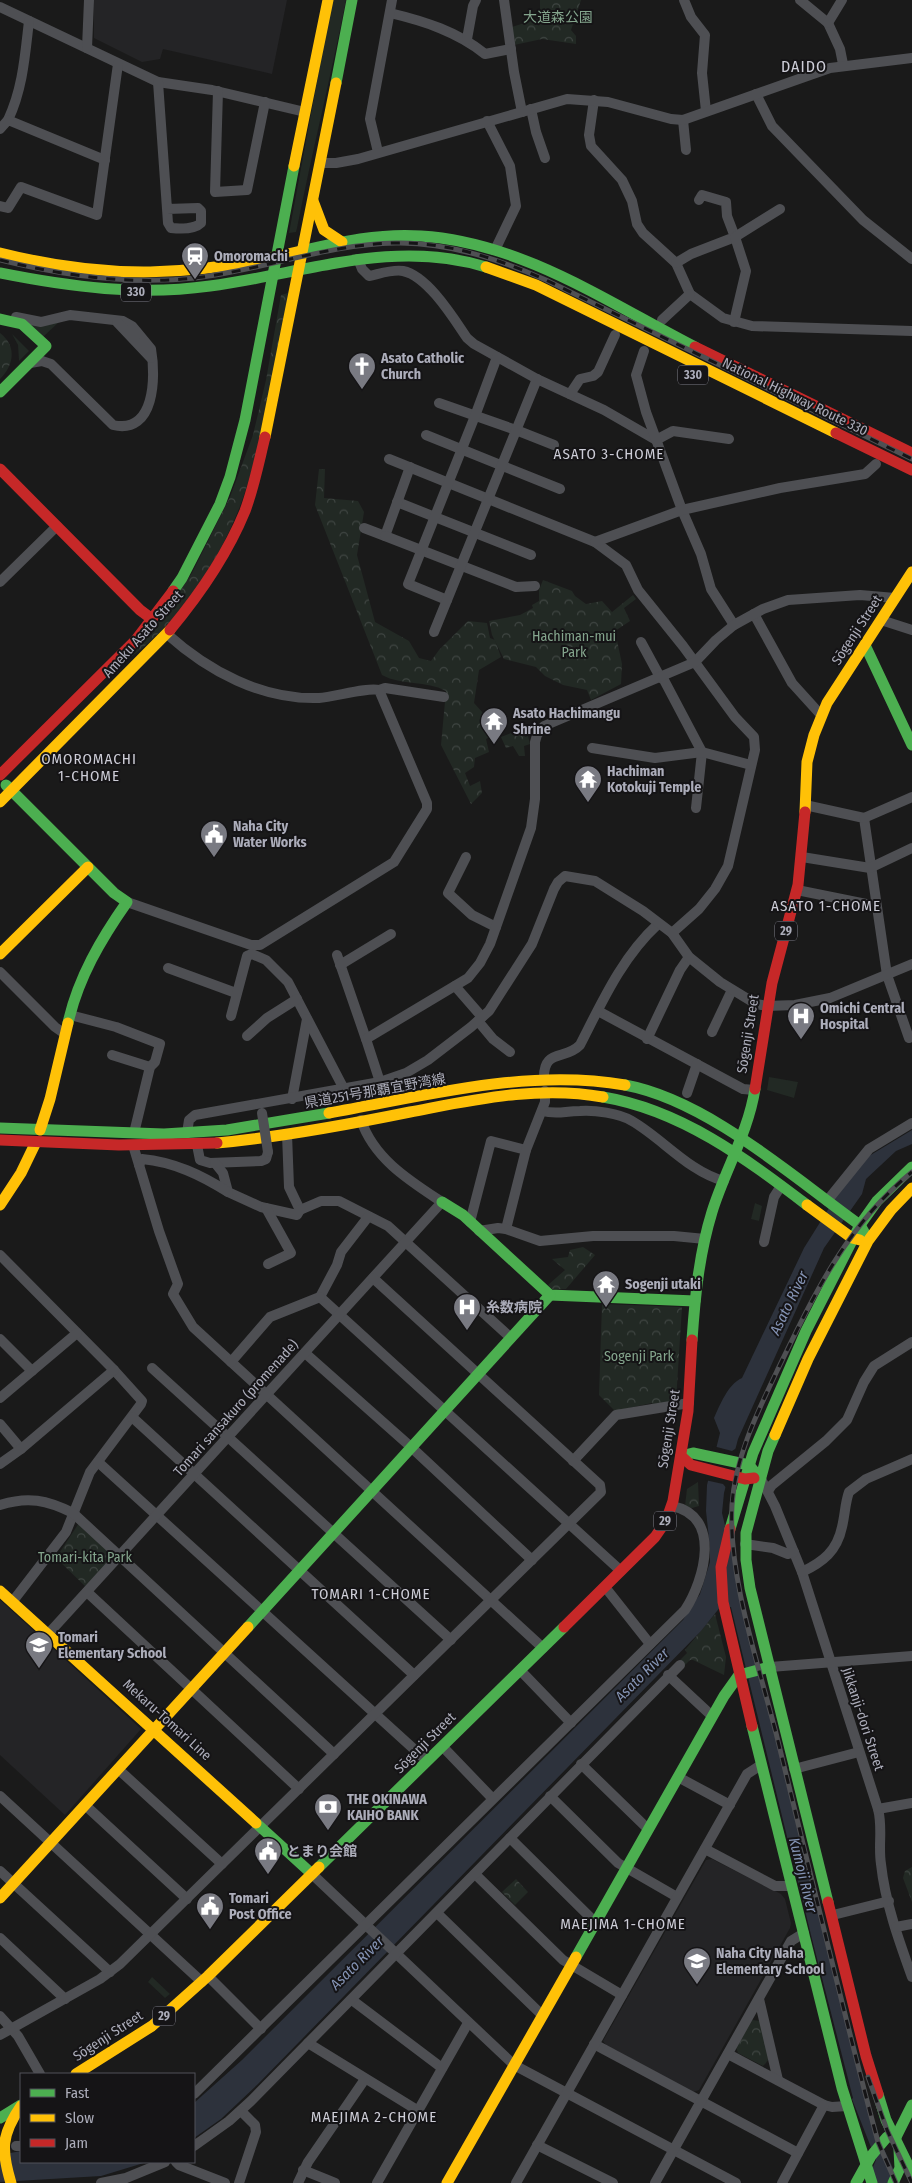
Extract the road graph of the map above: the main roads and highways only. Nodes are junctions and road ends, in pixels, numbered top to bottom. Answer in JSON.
{"nodes":[{"id":1,"x":328,"y":0,"type":"edge"},
{"id":2,"x":352,"y":0,"type":"edge"},
{"id":3,"x":313,"y":201,"type":"junction"},
{"id":4,"x":342,"y":242,"type":"junction"},
{"id":5,"x":303,"y":249,"type":"junction"},
{"id":6,"x":0,"y":253,"type":"edge"},
{"id":7,"x":276,"y":256,"type":"junction"},
{"id":8,"x":477,"y":264,"type":"junction"},
{"id":9,"x":299,"y":270,"type":"junction"},
{"id":10,"x":0,"y":273,"type":"edge"},
{"id":11,"x":272,"y":276,"type":"junction"},
{"id":12,"x":560,"y":277,"type":"junction"},
{"id":13,"x":0,"y":319,"type":"edge"},
{"id":14,"x":0,"y":392,"type":"edge"},
{"id":15,"x":912,"y":441,"type":"edge"},
{"id":16,"x":912,"y":453,"type":"edge"},
{"id":17,"x":0,"y":469,"type":"edge"},
{"id":18,"x":912,"y":470,"type":"edge"},
{"id":19,"x":912,"y":481,"type":"edge"},
{"id":20,"x":912,"y":572,"type":"edge"},
{"id":21,"x":152,"y":619,"type":"junction"},
{"id":22,"x":865,"y":645,"type":"junction"},
{"id":23,"x":912,"y":745,"type":"edge"},
{"id":24,"x":0,"y":775,"type":"edge"},
{"id":25,"x":0,"y":779,"type":"edge"},
{"id":26,"x":11,"y":790,"type":"junction"},
{"id":27,"x":0,"y":802,"type":"edge"},
{"id":28,"x":88,"y":867,"type":"junction"},
{"id":29,"x":0,"y":954,"type":"edge"},
{"id":30,"x":545,"y":1085,"type":"junction"},
{"id":31,"x":0,"y":1128,"type":"edge"},
{"id":32,"x":40,"y":1130,"type":"junction"},
{"id":33,"x":0,"y":1140,"type":"edge"},
{"id":34,"x":741,"y":1140,"type":"junction"},
{"id":35,"x":36,"y":1142,"type":"junction"},
{"id":36,"x":735,"y":1154,"type":"junction"},
{"id":37,"x":912,"y":1167,"type":"edge"},
{"id":38,"x":912,"y":1188,"type":"edge"},
{"id":39,"x":442,"y":1202,"type":"road end"},
{"id":40,"x":0,"y":1205,"type":"edge"},
{"id":41,"x":860,"y":1225,"type":"junction"},
{"id":42,"x":852,"y":1238,"type":"junction"},
{"id":43,"x":868,"y":1241,"type":"junction"},
{"id":44,"x":550,"y":1295,"type":"junction"},
{"id":45,"x":695,"y":1301,"type":"junction"},
{"id":46,"x":681,"y":1456,"type":"junction"},
{"id":47,"x":749,"y":1465,"type":"junction"},
{"id":48,"x":760,"y":1477,"type":"junction"},
{"id":49,"x":745,"y":1479,"type":"junction"},
{"id":50,"x":0,"y":1591,"type":"edge"},
{"id":51,"x":766,"y":1668,"type":"junction"},
{"id":52,"x":742,"y":1674,"type":"junction"},
{"id":53,"x":154,"y":1730,"type":"junction"},
{"id":54,"x":312,"y":1874,"type":"junction"},
{"id":55,"x":0,"y":1898,"type":"edge"},
{"id":56,"x":82,"y":2073,"type":"edge"},
{"id":57,"x":912,"y":2105,"type":"edge"},
{"id":58,"x":20,"y":2107,"type":"edge"},
{"id":59,"x":20,"y":2107,"type":"edge"},
{"id":60,"x":0,"y":2118,"type":"edge"},
{"id":61,"x":891,"y":2137,"type":"junction"},
{"id":62,"x":869,"y":2169,"type":"edge"},
{"id":63,"x":912,"y":2173,"type":"edge"},
{"id":64,"x":11,"y":2183,"type":"edge"},
{"id":65,"x":447,"y":2183,"type":"edge"},
{"id":66,"x":856,"y":2183,"type":"edge"},
{"id":67,"x":893,"y":2183,"type":"edge"}],
"edges":[{"from":1,"to":7,"type":"main road","name":"Ameku Asato Street"},
{"from":2,"to":3,"type":"main road","name":"Ameku Asato Street"},
{"from":3,"to":4,"type":"main road"},
{"from":3,"to":5,"type":"main road","name":"Ameku Asato Street"},
{"from":4,"to":5,"type":"main road","number":"330"},
{"from":4,"to":12,"type":"main road","number":"330"},
{"from":5,"to":7,"type":"main road","number":"330"},
{"from":5,"to":9,"type":"main road","name":"Ameku Asato Street"},
{"from":6,"to":7,"type":"main road","number":"330"},
{"from":7,"to":11,"type":"main road","name":"Ameku Asato Street"},
{"from":8,"to":9,"type":"main road","number":"330"},
{"from":8,"to":18,"type":"main road","name":"National Highway Route 330","number":"330"},
{"from":8,"to":19,"type":"main road","number":"330"},
{"from":9,"to":11,"type":"main road","number":"330"},
{"from":9,"to":26,"type":"main road","name":"Ameku Asato Street"},
{"from":10,"to":11,"type":"main road","number":"330"},
{"from":11,"to":21,"type":"main road","name":"Ameku Asato Street"},
{"from":12,"to":15,"type":"main road","number":"330"},
{"from":12,"to":16,"type":"main road","name":"National Highway Route 330","number":"330"},
{"from":13,"to":14,"type":"main road"},
{"from":17,"to":21,"type":"main road"},
{"from":20,"to":22,"type":"main road","name":"Sōgenji Street","number":"29"},
{"from":21,"to":24,"type":"main road","name":"Ameku Asato Street"},
{"from":22,"to":23,"type":"main road"},
{"from":22,"to":34,"type":"main road","name":"Sōgenji Street","number":"29"},
{"from":25,"to":26,"type":"main road"},
{"from":26,"to":27,"type":"main road","name":"Ameku Asato Street"},
{"from":26,"to":28,"type":"main road"},
{"from":28,"to":29,"type":"main road"},
{"from":28,"to":32,"type":"main road"},
{"from":30,"to":32,"type":"main road","name":"県道251号那覇宜野湾線"},
{"from":30,"to":34,"type":"main road","name":"県道251号那覇宜野湾線"},
{"from":30,"to":35,"type":"main road","name":"県道251号那覇宜野湾線"},
{"from":30,"to":36,"type":"main road","name":"県道251号那覇宜野湾線"},
{"from":31,"to":32,"type":"main road","name":"県道251号那覇宜野湾線"},
{"from":33,"to":35,"type":"main road","name":"県道251号那覇宜野湾線"},
{"from":34,"to":36,"type":"main road","name":"Sōgenji Street","number":"29"},
{"from":34,"to":41,"type":"main road","name":"県道251号那覇宜野湾線"},
{"from":35,"to":40,"type":"main road"},
{"from":36,"to":42,"type":"main road","name":"県道251号那覇宜野湾線"},
{"from":36,"to":45,"type":"main road","name":"Sōgenji Street","number":"29"},
{"from":37,"to":41,"type":"main road"},
{"from":38,"to":43,"type":"main road"},
{"from":39,"to":44,"type":"main road"},
{"from":41,"to":42,"type":"main road"},
{"from":41,"to":43,"type":"main road"},
{"from":42,"to":43,"type":"main road"},
{"from":42,"to":47,"type":"main road"},
{"from":43,"to":48,"type":"main road"},
{"from":44,"to":45,"type":"main road"},
{"from":44,"to":53,"type":"main road"},
{"from":45,"to":46,"type":"main road","name":"Sōgenji Street","number":"29"},
{"from":46,"to":47,"type":"main road"},
{"from":46,"to":49,"type":"main road"},
{"from":46,"to":54,"type":"main road","name":"Sōgenji Street","number":"29"},
{"from":47,"to":48,"type":"main road"},
{"from":47,"to":49,"type":"main road"},
{"from":48,"to":49,"type":"main road"},
{"from":48,"to":51,"type":"main road"},
{"from":49,"to":52,"type":"main road"},
{"from":50,"to":53,"type":"main road","name":"Mekaru-Tomari Line"},
{"from":51,"to":52,"type":"main road"},
{"from":51,"to":61,"type":"main road"},
{"from":52,"to":62,"type":"main road"},
{"from":52,"to":65,"type":"main road"},
{"from":53,"to":54,"type":"main road","name":"Mekaru-Tomari Line"},
{"from":53,"to":55,"type":"main road"},
{"from":54,"to":56,"type":"main road","name":"Sōgenji Street","number":"29"},
{"from":57,"to":61,"type":"main road"},
{"from":58,"to":60,"type":"main road"},
{"from":59,"to":64,"type":"main road"},
{"from":61,"to":62,"type":"main road"},
{"from":61,"to":63,"type":"main road"},
{"from":61,"to":67,"type":"main road"},
{"from":62,"to":66,"type":"main road"}]}
